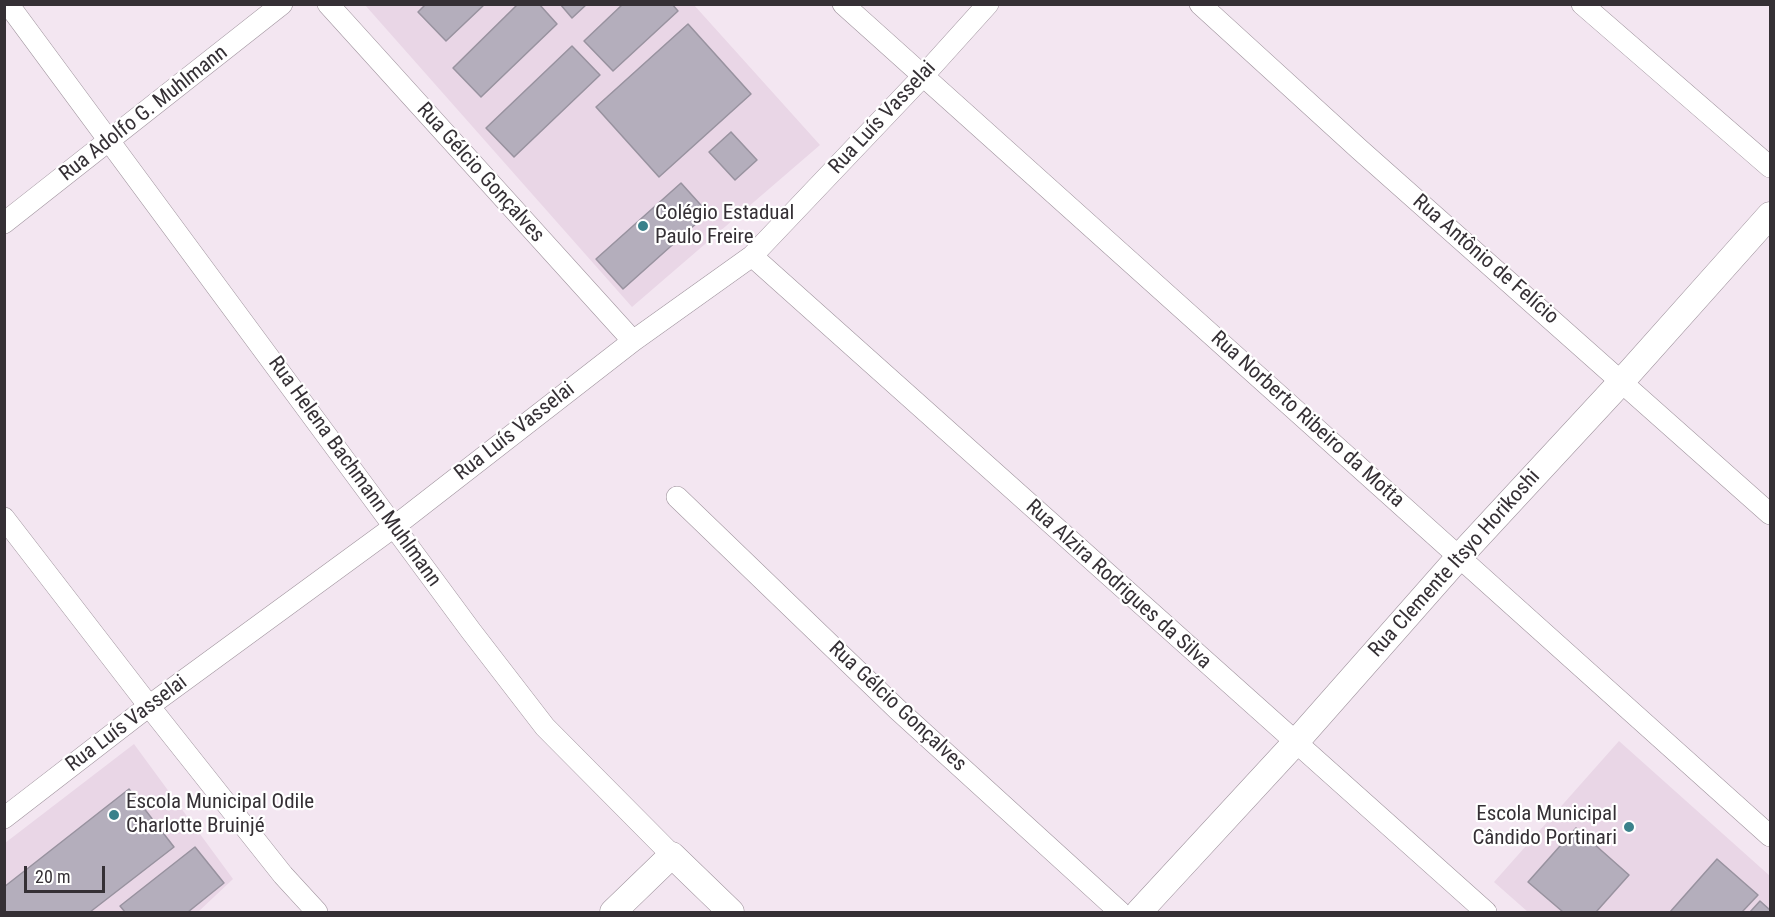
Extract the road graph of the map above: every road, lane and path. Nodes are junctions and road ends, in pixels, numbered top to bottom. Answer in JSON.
{"nodes":[{"id":1,"x":8,"y":4,"type":"edge"},
{"id":2,"x":282,"y":4,"type":"edge"},
{"id":3,"x":328,"y":4,"type":"edge"},
{"id":4,"x":843,"y":4,"type":"edge"},
{"id":5,"x":988,"y":4,"type":"edge"},
{"id":6,"x":1200,"y":4,"type":"edge"},
{"id":7,"x":1582,"y":4,"type":"edge"},
{"id":8,"x":924,"y":75,"type":"junction"},
{"id":9,"x":110,"y":142,"type":"junction"},
{"id":10,"x":1770,"y":167,"type":"edge"},
{"id":11,"x":1770,"y":215,"type":"edge"},
{"id":12,"x":4,"y":224,"type":"edge"},
{"id":13,"x":752,"y":256,"type":"junction"},
{"id":14,"x":633,"y":341,"type":"junction"},
{"id":15,"x":1622,"y":381,"type":"junction"},
{"id":16,"x":677,"y":497,"type":"dead end"},
{"id":17,"x":1770,"y":514,"type":"edge"},
{"id":18,"x":4,"y":518,"type":"edge"},
{"id":19,"x":394,"y":526,"type":"junction"},
{"id":20,"x":1459,"y":557,"type":"junction"},
{"id":21,"x":149,"y":706,"type":"junction"},
{"id":22,"x":1295,"y":743,"type":"junction"},
{"id":23,"x":4,"y":818,"type":"edge"},
{"id":24,"x":1770,"y":836,"type":"edge"},
{"id":25,"x":672,"y":855,"type":"junction"},
{"id":26,"x":317,"y":912,"type":"edge"},
{"id":27,"x":613,"y":912,"type":"edge"},
{"id":28,"x":731,"y":912,"type":"edge"},
{"id":29,"x":1120,"y":912,"type":"edge"},
{"id":30,"x":1139,"y":912,"type":"edge"},
{"id":31,"x":1486,"y":912,"type":"edge"}],
"edges":[{"from":1,"to":9,"type":"street","name":"Rua Helena Bachmann Muhlmann"},
{"from":2,"to":9,"type":"street","name":"Rua Adolfo G. Muhlmann"},
{"from":3,"to":14,"type":"street","name":"Rua Gélcio Gonçalves"},
{"from":4,"to":8,"type":"street","name":"Rua Norberto Ribeiro da Motta"},
{"from":5,"to":8,"type":"street","name":"Rua Luís Vasselai"},
{"from":6,"to":15,"type":"street","name":"Rua Antônio de Felício"},
{"from":7,"to":10,"type":"street"},
{"from":8,"to":13,"type":"street","name":"Rua Luís Vasselai"},
{"from":8,"to":20,"type":"street","name":"Rua Norberto Ribeiro da Motta"},
{"from":9,"to":12,"type":"street","name":"Rua Adolfo G. Muhlmann"},
{"from":9,"to":19,"type":"street","name":"Rua Helena Bachmann Muhlmann"},
{"from":11,"to":15,"type":"street","name":"Rua Clemente Itsyo Horikoshi"},
{"from":13,"to":14,"type":"street","name":"Rua Luís Vasselai"},
{"from":13,"to":22,"type":"street","name":"Rua Alzira Rodrigues da Silva"},
{"from":14,"to":19,"type":"street","name":"Rua Luís Vasselai"},
{"from":15,"to":17,"type":"street","name":"Rua Antônio de Felício"},
{"from":15,"to":20,"type":"street","name":"Rua Clemente Itsyo Horikoshi"},
{"from":16,"to":29,"type":"street","name":"Rua Gélcio Gonçalves"},
{"from":18,"to":21,"type":"street"},
{"from":19,"to":21,"type":"street","name":"Rua Luís Vasselai"},
{"from":19,"to":25,"type":"street","name":"Rua Helena Bachmann Muhlmann"},
{"from":20,"to":22,"type":"street","name":"Rua Clemente Itsyo Horikoshi"},
{"from":20,"to":24,"type":"street","name":"Rua Norberto Ribeiro da Motta"},
{"from":21,"to":23,"type":"street","name":"Rua Luís Vasselai"},
{"from":21,"to":26,"type":"street"},
{"from":22,"to":30,"type":"street","name":"Rua Clemente Itsyo Horikoshi"},
{"from":22,"to":31,"type":"street","name":"Rua Alzira Rodrigues da Silva"},
{"from":25,"to":27,"type":"street"},
{"from":25,"to":28,"type":"street","name":"Rua Helena Bachmann Muhlmann"}]}
